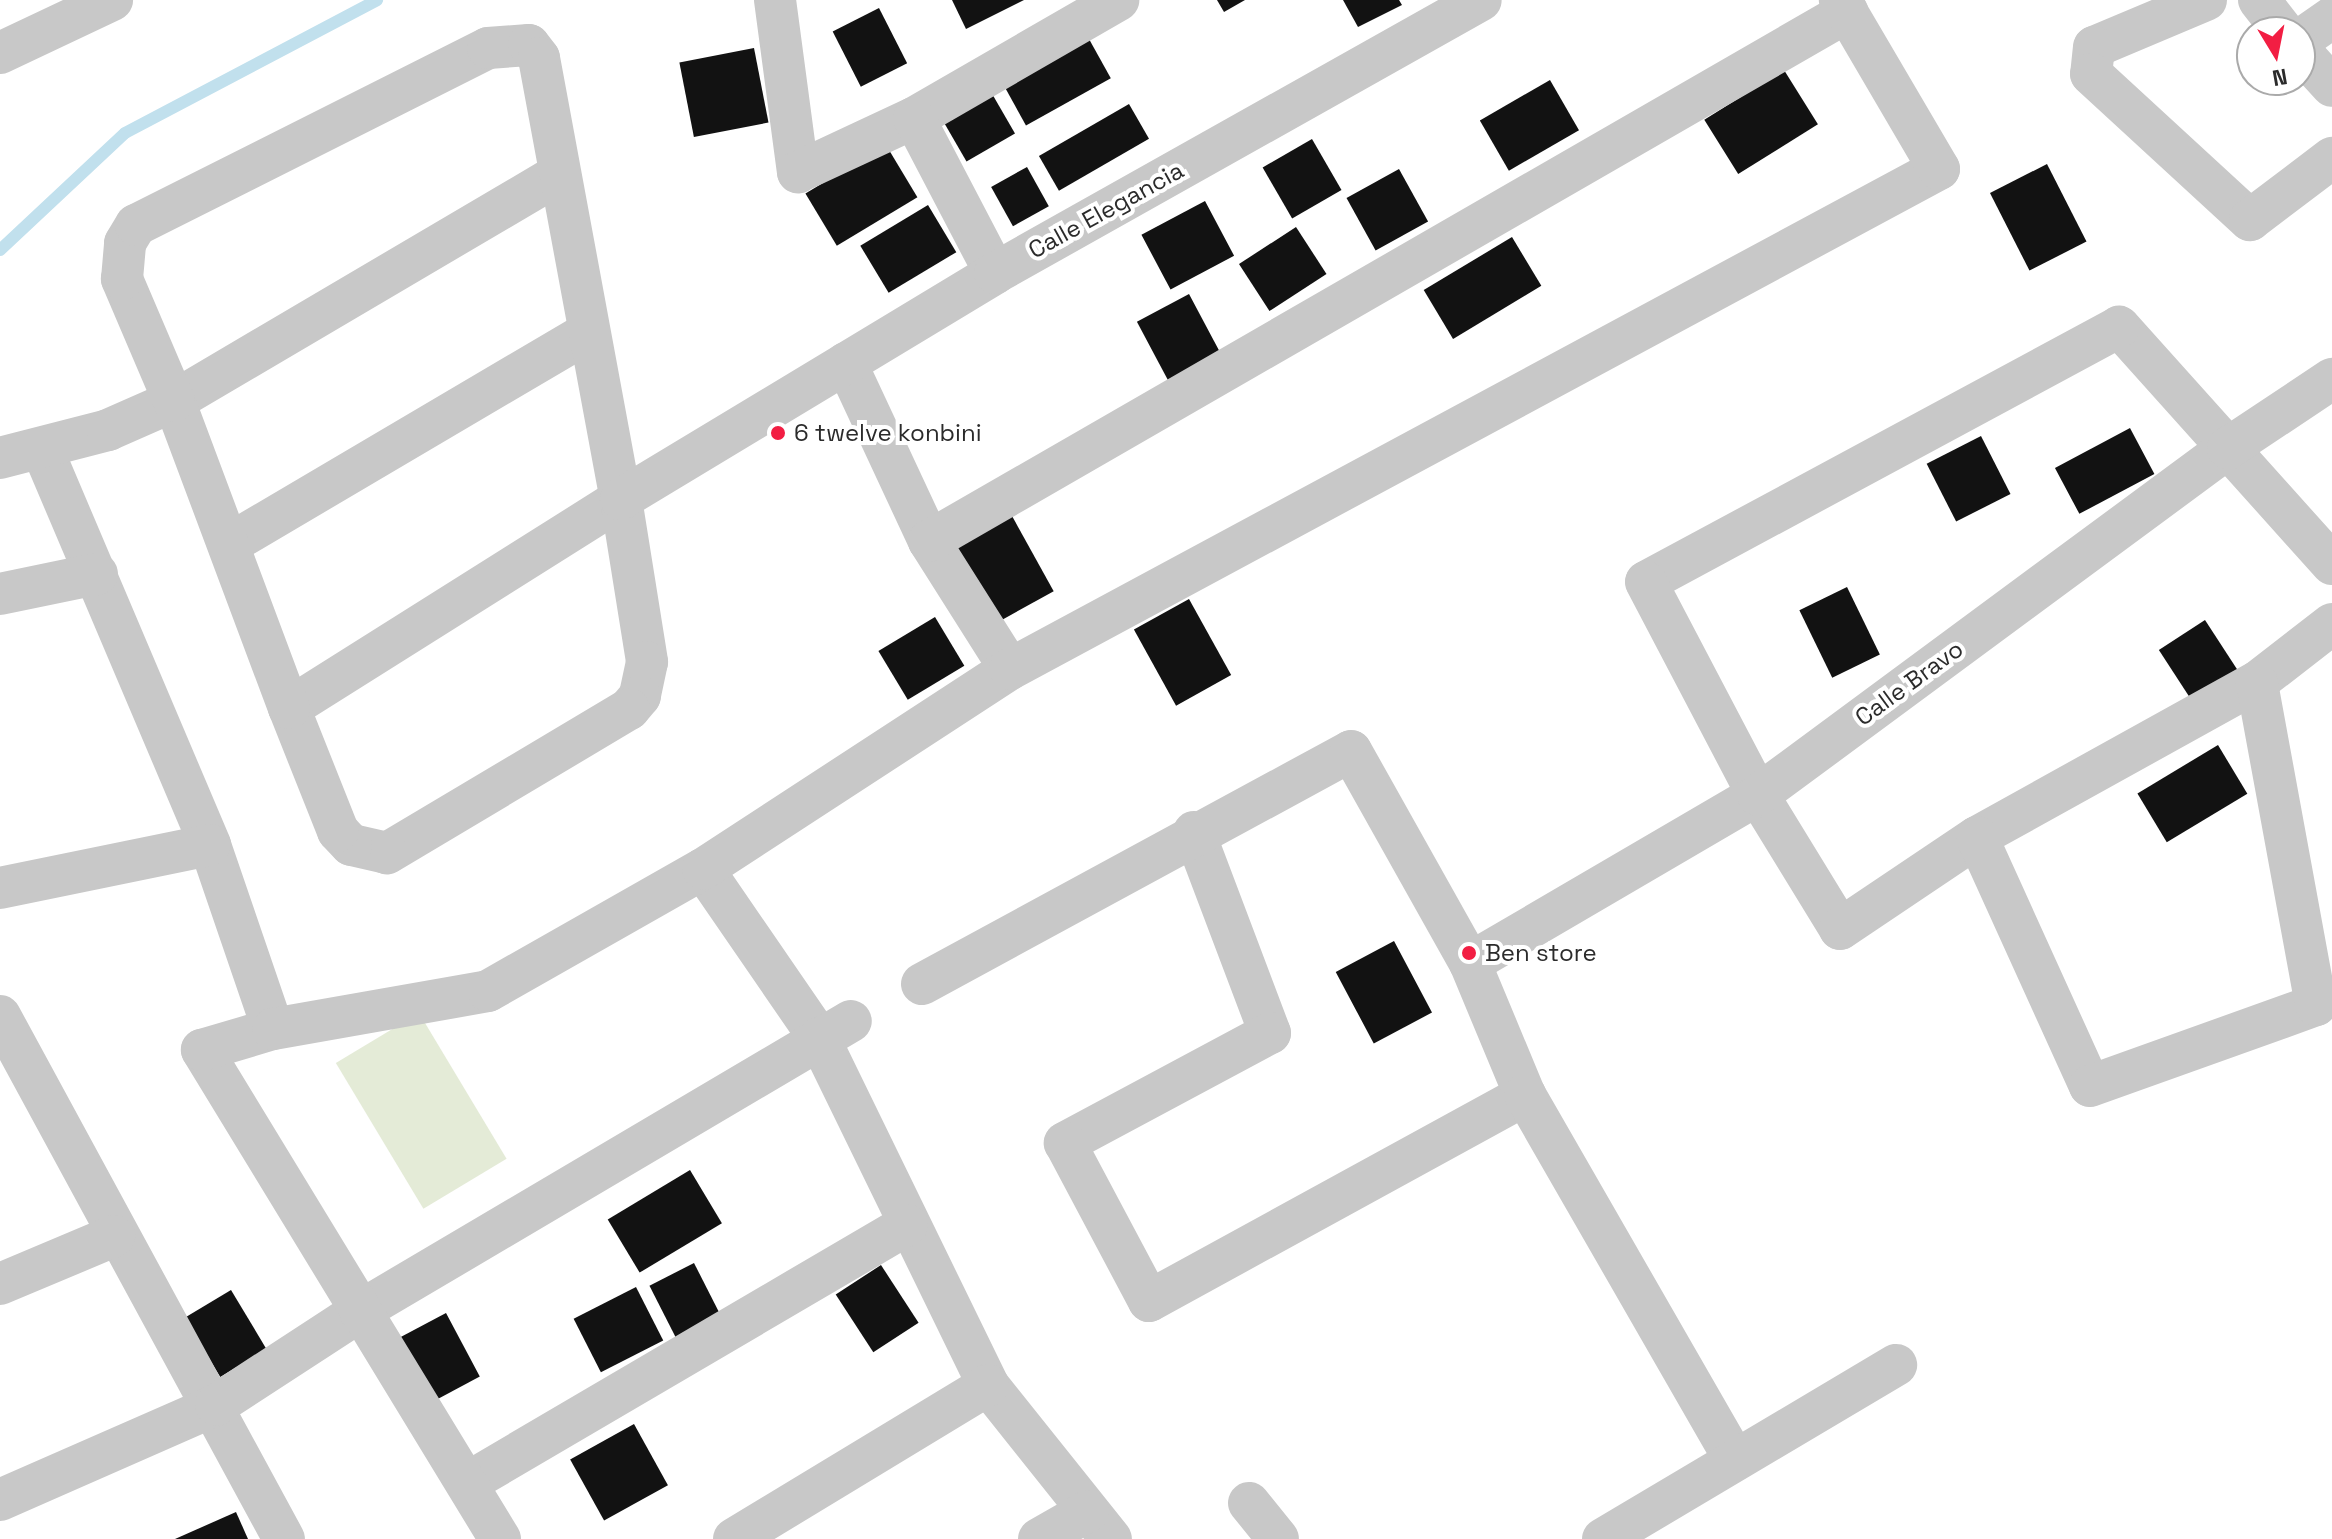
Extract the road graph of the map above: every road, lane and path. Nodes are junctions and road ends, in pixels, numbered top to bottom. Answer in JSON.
{"nodes":[{"id":1,"x":112,"y":0,"type":"edge"},
{"id":2,"x":775,"y":0,"type":"edge"},
{"id":3,"x":1118,"y":0,"type":"edge"},
{"id":4,"x":1481,"y":0,"type":"edge"},
{"id":5,"x":2206,"y":0,"type":"edge"},
{"id":6,"x":2259,"y":0,"type":"edge"},
{"id":7,"x":1843,"y":6,"type":"edge"},
{"id":8,"x":2272,"y":16,"type":"edge"},
{"id":9,"x":0,"y":53,"type":"edge"},
{"id":10,"x":2316,"y":68,"type":"edge"},
{"id":11,"x":2332,"y":86,"type":"edge"},
{"id":12,"x":914,"y":118,"type":"junction"},
{"id":13,"x":2332,"y":158,"type":"edge"},
{"id":14,"x":559,"y":174,"type":"junction"},
{"id":15,"x":995,"y":273,"type":"junction"},
{"id":16,"x":589,"y":332,"type":"junction"},
{"id":17,"x":846,"y":363,"type":"junction"},
{"id":18,"x":2332,"y":379,"type":"edge"},
{"id":19,"x":174,"y":401,"type":"junction"},
{"id":20,"x":2228,"y":448,"type":"junction"},
{"id":21,"x":43,"y":451,"type":"junction"},
{"id":22,"x":0,"y":458,"type":"edge"},
{"id":23,"x":621,"y":499,"type":"junction"},
{"id":24,"x":929,"y":541,"type":"junction"},
{"id":25,"x":229,"y":544,"type":"junction"},
{"id":26,"x":2332,"y":564,"type":"edge"},
{"id":27,"x":97,"y":574,"type":"junction"},
{"id":28,"x":0,"y":594,"type":"edge"},
{"id":29,"x":2332,"y":624,"type":"edge"},
{"id":30,"x":1010,"y":669,"type":"junction"},
{"id":31,"x":2257,"y":682,"type":"junction"},
{"id":32,"x":289,"y":708,"type":"junction"},
{"id":33,"x":1758,"y":795,"type":"junction"},
{"id":34,"x":1194,"y":832,"type":"junction"},
{"id":35,"x":1977,"y":837,"type":"junction"},
{"id":36,"x":210,"y":845,"type":"junction"},
{"id":37,"x":703,"y":869,"type":"junction"},
{"id":38,"x":0,"y":888,"type":"edge"},
{"id":39,"x":1470,"y":963,"type":"junction"},
{"id":40,"x":922,"y":984,"type":"dead end"},
{"id":41,"x":0,"y":1016,"type":"edge"},
{"id":42,"x":273,"y":1029,"type":"junction"},
{"id":43,"x":835,"y":1029,"type":"junction"},
{"id":44,"x":16,"y":1079,"type":"edge"},
{"id":45,"x":1525,"y":1095,"type":"junction"},
{"id":46,"x":907,"y":1225,"type":"junction"},
{"id":47,"x":114,"y":1236,"type":"junction"},
{"id":48,"x":0,"y":1284,"type":"edge"},
{"id":49,"x":360,"y":1311,"type":"junction"},
{"id":50,"x":1896,"y":1365,"type":"dead end"},
{"id":51,"x":988,"y":1385,"type":"junction"},
{"id":52,"x":216,"y":1405,"type":"junction"},
{"id":53,"x":1735,"y":1460,"type":"junction"},
{"id":54,"x":467,"y":1483,"type":"junction"},
{"id":55,"x":0,"y":1500,"type":"edge"},
{"id":56,"x":1249,"y":1503,"type":"dead end"},
{"id":57,"x":1100,"y":1525,"type":"edge"},
{"id":58,"x":284,"y":1539,"type":"edge"},
{"id":59,"x":500,"y":1539,"type":"edge"},
{"id":60,"x":734,"y":1539,"type":"edge"},
{"id":61,"x":1039,"y":1539,"type":"edge"},
{"id":62,"x":1278,"y":1539,"type":"edge"},
{"id":63,"x":1603,"y":1539,"type":"edge"}],
"edges":[{"from":1,"to":9,"type":"street"},
{"from":2,"to":12,"type":"street"},
{"from":3,"to":12,"type":"street"},
{"from":4,"to":15,"type":"street","name":"Calle Elegancia"},
{"from":5,"to":13,"type":"street"},
{"from":6,"to":8,"type":"street"},
{"from":7,"to":24,"type":"street"},
{"from":7,"to":30,"type":"street"},
{"from":10,"to":11,"type":"street"},
{"from":12,"to":15,"type":"street"},
{"from":14,"to":16,"type":"street"},
{"from":14,"to":19,"type":"street"},
{"from":14,"to":19,"type":"street"},
{"from":15,"to":17,"type":"street","name":"Calle Elegancia"},
{"from":16,"to":23,"type":"street"},
{"from":16,"to":25,"type":"street"},
{"from":17,"to":23,"type":"street","name":"Calle Elegancia"},
{"from":17,"to":24,"type":"street"},
{"from":18,"to":20,"type":"street","name":"Calle Bravo"},
{"from":19,"to":21,"type":"street"},
{"from":19,"to":25,"type":"street"},
{"from":20,"to":26,"type":"street"},
{"from":20,"to":33,"type":"street","name":"Calle Bravo"},
{"from":20,"to":33,"type":"street"},
{"from":21,"to":22,"type":"street"},
{"from":21,"to":27,"type":"street"},
{"from":23,"to":32,"type":"street","name":"Calle Elegancia"},
{"from":23,"to":32,"type":"street"},
{"from":24,"to":30,"type":"street"},
{"from":25,"to":32,"type":"street"},
{"from":27,"to":28,"type":"street"},
{"from":27,"to":36,"type":"street"},
{"from":29,"to":31,"type":"street"},
{"from":30,"to":37,"type":"street"},
{"from":31,"to":35,"type":"street"},
{"from":31,"to":35,"type":"street"},
{"from":33,"to":35,"type":"street"},
{"from":33,"to":39,"type":"street","name":"Calle Bravo"},
{"from":34,"to":39,"type":"street"},
{"from":34,"to":40,"type":"street"},
{"from":34,"to":45,"type":"street"},
{"from":36,"to":38,"type":"street"},
{"from":36,"to":42,"type":"street"},
{"from":37,"to":42,"type":"street"},
{"from":37,"to":43,"type":"street"},
{"from":39,"to":45,"type":"street"},
{"from":41,"to":44,"type":"street"},
{"from":42,"to":49,"type":"street"},
{"from":43,"to":46,"type":"street"},
{"from":43,"to":49,"type":"street"},
{"from":44,"to":47,"type":"street"},
{"from":45,"to":53,"type":"street"},
{"from":46,"to":51,"type":"street"},
{"from":46,"to":54,"type":"street"},
{"from":47,"to":48,"type":"street"},
{"from":47,"to":52,"type":"street"},
{"from":49,"to":52,"type":"street"},
{"from":49,"to":54,"type":"street"},
{"from":50,"to":53,"type":"street"},
{"from":51,"to":57,"type":"street"},
{"from":51,"to":60,"type":"street"},
{"from":52,"to":55,"type":"street"},
{"from":52,"to":58,"type":"street"},
{"from":53,"to":63,"type":"street"},
{"from":54,"to":59,"type":"street"},
{"from":56,"to":62,"type":"street"},
{"from":57,"to":61,"type":"street"}]}
